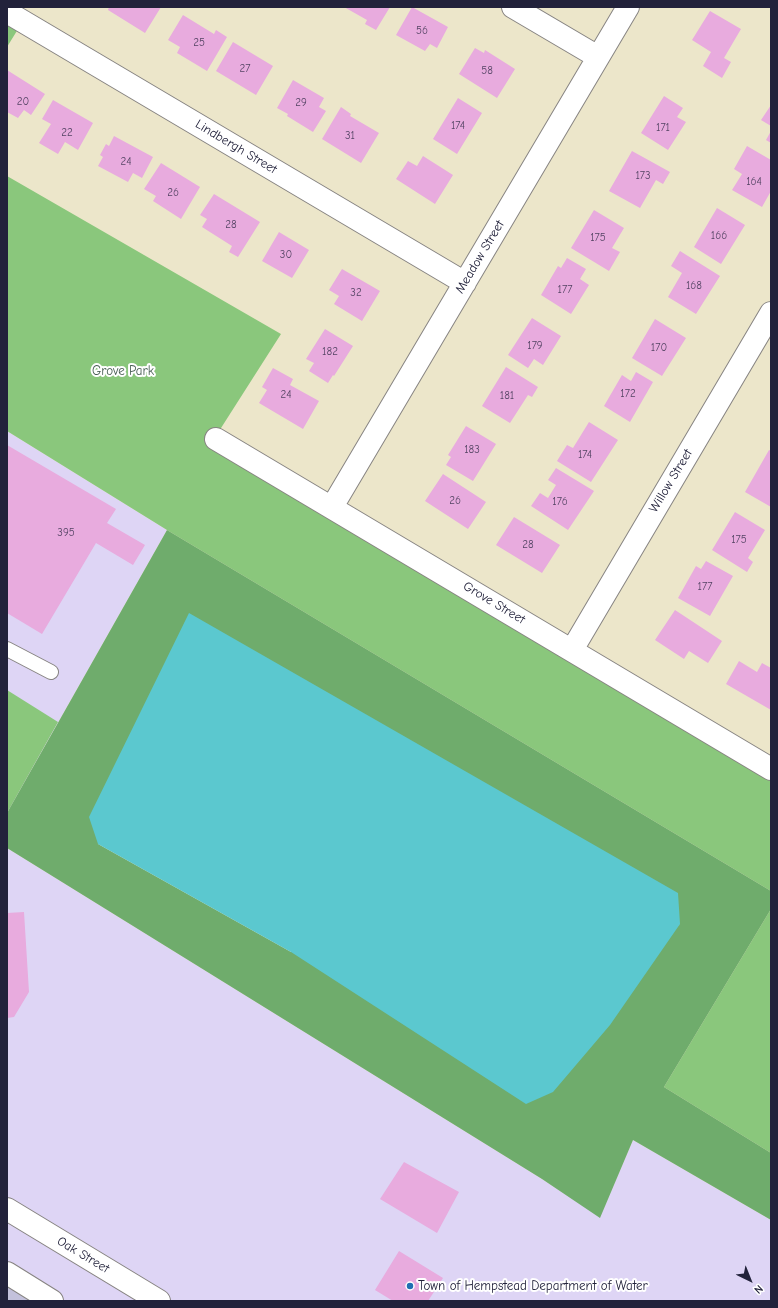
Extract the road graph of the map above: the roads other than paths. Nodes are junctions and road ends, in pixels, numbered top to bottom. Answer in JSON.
{"nodes":[{"id":1,"x":513,"y":7,"type":"edge"},
{"id":2,"x":628,"y":7,"type":"edge"},
{"id":3,"x":7,"y":12,"type":"edge"},
{"id":4,"x":598,"y":57,"type":"junction"},
{"id":5,"x":465,"y":283,"type":"junction"},
{"id":6,"x":771,"y":313,"type":"edge"},
{"id":7,"x":216,"y":440,"type":"dead end"},
{"id":8,"x":332,"y":507,"type":"junction"},
{"id":9,"x":7,"y":650,"type":"edge"},
{"id":10,"x":572,"y":650,"type":"junction"},
{"id":11,"x":51,"y":672,"type":"dead end"},
{"id":12,"x":771,"y":768,"type":"edge"},
{"id":13,"x":7,"y":1209,"type":"edge"},
{"id":14,"x":7,"y":1273,"type":"edge"},
{"id":15,"x":52,"y":1301,"type":"edge"},
{"id":16,"x":159,"y":1301,"type":"edge"}],
"edges":[{"from":1,"to":4,"type":"street"},
{"from":2,"to":4,"type":"street","name":"Meadow Street"},
{"from":3,"to":5,"type":"street","name":"Lindbergh Street"},
{"from":4,"to":5,"type":"street","name":"Meadow Street"},
{"from":5,"to":8,"type":"street","name":"Meadow Street"},
{"from":6,"to":10,"type":"street","name":"Willow Street"},
{"from":7,"to":8,"type":"street","name":"Grove Street"},
{"from":8,"to":10,"type":"street","name":"Grove Street"},
{"from":9,"to":11,"type":"lane"},
{"from":10,"to":12,"type":"street","name":"Grove Street"},
{"from":13,"to":16,"type":"street","name":"Oak Street"},
{"from":14,"to":15,"type":"street"}]}
